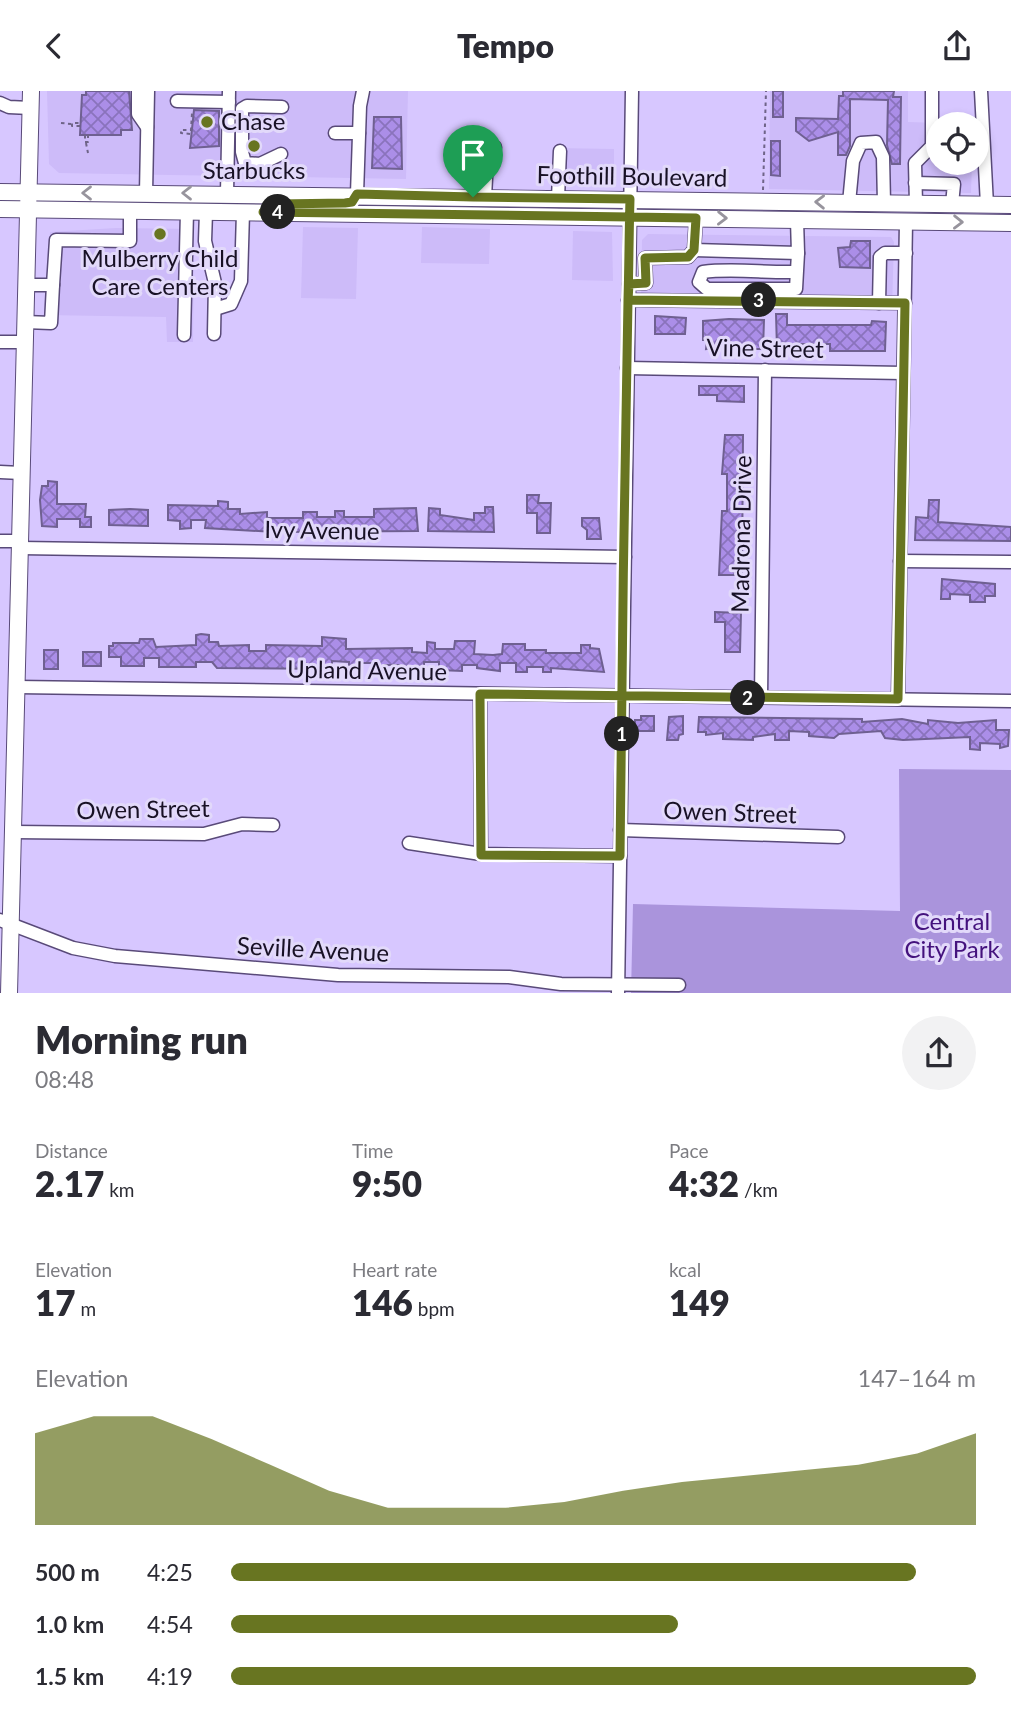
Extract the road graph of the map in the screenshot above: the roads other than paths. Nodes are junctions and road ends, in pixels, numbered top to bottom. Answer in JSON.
{"nodes":[{"id":1,"x":31,"y":91,"type":"edge"},
{"id":2,"x":138,"y":91,"type":"edge"},
{"id":3,"x":148,"y":91,"type":"edge"},
{"id":4,"x":363,"y":91,"type":"edge"},
{"id":5,"x":632,"y":91,"type":"edge"},
{"id":6,"x":932,"y":91,"type":"edge"},
{"id":7,"x":981,"y":91,"type":"edge"},
{"id":8,"x":229,"y":96,"type":"edge"},
{"id":9,"x":178,"y":99,"type":"road end"},
{"id":10,"x":0,"y":103,"type":"edge"},
{"id":11,"x":282,"y":107,"type":"dead end"},
{"id":12,"x":30,"y":108,"type":"junction"},
{"id":13,"x":147,"y":127,"type":"junction"},
{"id":14,"x":359,"y":133,"type":"junction"},
{"id":15,"x":335,"y":134,"type":"dead end"},
{"id":16,"x":560,"y":151,"type":"dead end"},
{"id":17,"x":281,"y":154,"type":"dead end"},
{"id":18,"x":915,"y":183,"type":"junction"},
{"id":19,"x":0,"y":192,"type":"edge"},
{"id":20,"x":146,"y":193,"type":"junction"},
{"id":21,"x":227,"y":193,"type":"junction"},
{"id":22,"x":357,"y":194,"type":"junction"},
{"id":23,"x":479,"y":197,"type":"junction"},
{"id":24,"x":558,"y":198,"type":"junction"},
{"id":25,"x":630,"y":199,"type":"junction"},
{"id":26,"x":28,"y":201,"type":"junction"},
{"id":27,"x":849,"y":203,"type":"junction"},
{"id":28,"x":884,"y":203,"type":"junction"},
{"id":29,"x":916,"y":204,"type":"junction"},
{"id":30,"x":952,"y":204,"type":"junction"},
{"id":31,"x":987,"y":205,"type":"junction"},
{"id":32,"x":1011,"y":205,"type":"edge"},
{"id":33,"x":0,"y":209,"type":"edge"},
{"id":34,"x":130,"y":211,"type":"junction"},
{"id":35,"x":187,"y":211,"type":"junction"},
{"id":36,"x":206,"y":212,"type":"junction"},
{"id":37,"x":243,"y":212,"type":"junction"},
{"id":38,"x":263,"y":212,"type":"junction"},
{"id":39,"x":630,"y":217,"type":"junction"},
{"id":40,"x":696,"y":218,"type":"junction"},
{"id":41,"x":797,"y":220,"type":"junction"},
{"id":42,"x":906,"y":222,"type":"junction"},
{"id":43,"x":1011,"y":223,"type":"edge"},
{"id":44,"x":694,"y":250,"type":"junction"},
{"id":45,"x":798,"y":253,"type":"junction"},
{"id":46,"x":906,"y":253,"type":"junction"},
{"id":47,"x":795,"y":272,"type":"junction"},
{"id":48,"x":629,"y":284,"type":"junction"},
{"id":49,"x":26,"y":285,"type":"junction"},
{"id":50,"x":53,"y":285,"type":"junction"},
{"id":51,"x":628,"y":300,"type":"junction"},
{"id":52,"x":879,"y":303,"type":"junction"},
{"id":53,"x":905,"y":303,"type":"junction"},
{"id":54,"x":215,"y":309,"type":"junction"},
{"id":55,"x":25,"y":322,"type":"junction"},
{"id":56,"x":214,"y":334,"type":"dead end"},
{"id":57,"x":184,"y":335,"type":"dead end"},
{"id":58,"x":0,"y":342,"type":"edge"},
{"id":59,"x":25,"y":342,"type":"junction"},
{"id":60,"x":627,"y":368,"type":"junction"},
{"id":61,"x":765,"y":370,"type":"junction"},
{"id":62,"x":903,"y":373,"type":"junction"},
{"id":63,"x":0,"y":472,"type":"edge"},
{"id":64,"x":21,"y":473,"type":"junction"},
{"id":65,"x":0,"y":541,"type":"edge"},
{"id":66,"x":20,"y":545,"type":"junction"},
{"id":67,"x":625,"y":557,"type":"junction"},
{"id":68,"x":900,"y":561,"type":"junction"},
{"id":69,"x":1011,"y":562,"type":"edge"},
{"id":70,"x":17,"y":687,"type":"junction"},
{"id":71,"x":480,"y":694,"type":"junction"},
{"id":72,"x":622,"y":695,"type":"junction"},
{"id":73,"x":761,"y":698,"type":"junction"},
{"id":74,"x":898,"y":699,"type":"junction"},
{"id":75,"x":1011,"y":701,"type":"edge"},
{"id":76,"x":273,"y":825,"type":"dead end"},
{"id":77,"x":620,"y":830,"type":"junction"},
{"id":78,"x":14,"y":832,"type":"junction"},
{"id":79,"x":838,"y":837,"type":"dead end"},
{"id":80,"x":410,"y":843,"type":"dead end"},
{"id":81,"x":481,"y":855,"type":"junction"},
{"id":82,"x":620,"y":856,"type":"junction"},
{"id":83,"x":5,"y":922,"type":"edge"},
{"id":84,"x":679,"y":985,"type":"dead end"},
{"id":85,"x":618,"y":989,"type":"edge"},
{"id":86,"x":9,"y":993,"type":"edge"}],
"edges":[{"from":1,"to":12,"type":"main road"},
{"from":2,"to":13,"type":"street"},
{"from":3,"to":13,"type":"street"},
{"from":4,"to":14,"type":"street"},
{"from":5,"to":25,"type":"street"},
{"from":6,"to":18,"type":"street"},
{"from":7,"to":31,"type":"street"},
{"from":8,"to":9,"type":"street"},
{"from":8,"to":21,"type":"street"},
{"from":10,"to":12,"type":"street"},
{"from":11,"to":17,"type":"street"},
{"from":12,"to":26,"type":"main road"},
{"from":13,"to":20,"type":"street"},
{"from":14,"to":15,"type":"street"},
{"from":14,"to":22,"type":"street"},
{"from":16,"to":24,"type":"street"},
{"from":18,"to":29,"type":"street"},
{"from":18,"to":30,"type":"street"},
{"from":19,"to":26,"type":"main road","name":"Foothill Boulevard"},
{"from":21,"to":20,"type":"main road","name":"Foothill Boulevard","one_way":true},
{"from":20,"to":26,"type":"main road","name":"Foothill Boulevard","one_way":true},
{"from":21,"to":22,"type":"main road","name":"Foothill Boulevard"},
{"from":22,"to":23,"type":"main road","name":"Foothill Boulevard"},
{"from":22,"to":38,"type":"main road"},
{"from":23,"to":23,"type":"street"},
{"from":23,"to":24,"type":"main road","name":"Foothill Boulevard"},
{"from":24,"to":25,"type":"main road","name":"Foothill Boulevard"},
{"from":27,"to":25,"type":"main road","name":"Foothill Boulevard","one_way":true},
{"from":25,"to":39,"type":"street"},
{"from":26,"to":33,"type":"main road","name":"Foothill Boulevard"},
{"from":26,"to":34,"type":"main road","name":"Foothill Boulevard"},
{"from":26,"to":49,"type":"main road"},
{"from":27,"to":28,"type":"main road","name":"Foothill Boulevard"},
{"from":27,"to":28,"type":"street"},
{"from":28,"to":29,"type":"main road","name":"Foothill Boulevard"},
{"from":29,"to":30,"type":"main road","name":"Foothill Boulevard"},
{"from":30,"to":31,"type":"main road","name":"Foothill Boulevard"},
{"from":31,"to":32,"type":"main road","name":"Foothill Boulevard"},
{"from":34,"to":35,"type":"main road","name":"Foothill Boulevard"},
{"from":34,"to":50,"type":"street"},
{"from":35,"to":36,"type":"main road","name":"Foothill Boulevard"},
{"from":35,"to":57,"type":"street"},
{"from":36,"to":37,"type":"main road","name":"Foothill Boulevard"},
{"from":36,"to":54,"type":"street"},
{"from":37,"to":38,"type":"main road","name":"Foothill Boulevard"},
{"from":37,"to":54,"type":"street"},
{"from":38,"to":39,"type":"main road","name":"Foothill Boulevard"},
{"from":39,"to":40,"type":"main road","name":"Foothill Boulevard"},
{"from":39,"to":48,"type":"street"},
{"from":40,"to":41,"type":"main road","name":"Foothill Boulevard","one_way":true},
{"from":40,"to":44,"type":"street"},
{"from":41,"to":42,"type":"main road","name":"Foothill Boulevard"},
{"from":41,"to":45,"type":"street"},
{"from":42,"to":43,"type":"main road","name":"Foothill Boulevard","one_way":true},
{"from":42,"to":46,"type":"street"},
{"from":44,"to":45,"type":"street"},
{"from":44,"to":48,"type":"street"},
{"from":45,"to":47,"type":"street"},
{"from":46,"to":52,"type":"street"},
{"from":46,"to":53,"type":"street"},
{"from":47,"to":47,"type":"street"},
{"from":48,"to":51,"type":"street"},
{"from":49,"to":50,"type":"street"},
{"from":49,"to":55,"type":"main road"},
{"from":50,"to":55,"type":"street"},
{"from":51,"to":52,"type":"street"},
{"from":51,"to":60,"type":"street"},
{"from":52,"to":53,"type":"street"},
{"from":53,"to":62,"type":"street"},
{"from":54,"to":56,"type":"street"},
{"from":55,"to":59,"type":"main road"},
{"from":58,"to":59,"type":"street"},
{"from":59,"to":64,"type":"main road"},
{"from":60,"to":61,"type":"street","name":"Vine Street"},
{"from":60,"to":67,"type":"street"},
{"from":61,"to":62,"type":"street","name":"Vine Street"},
{"from":61,"to":73,"type":"street","name":"Madrona Drive"},
{"from":62,"to":68,"type":"street"},
{"from":63,"to":64,"type":"street"},
{"from":64,"to":66,"type":"main road"},
{"from":65,"to":66,"type":"street","name":"Ivy Avenue"},
{"from":66,"to":67,"type":"street","name":"Ivy Avenue"},
{"from":66,"to":70,"type":"main road"},
{"from":67,"to":72,"type":"street"},
{"from":68,"to":69,"type":"street"},
{"from":68,"to":74,"type":"street"},
{"from":70,"to":71,"type":"street","name":"Upland Avenue"},
{"from":70,"to":78,"type":"main road"},
{"from":71,"to":72,"type":"street","name":"Upland Avenue"},
{"from":71,"to":81,"type":"street"},
{"from":72,"to":73,"type":"street","name":"Upland Avenue"},
{"from":72,"to":77,"type":"street"},
{"from":73,"to":74,"type":"street","name":"Upland Avenue"},
{"from":74,"to":75,"type":"street","name":"Upland Avenue"},
{"from":76,"to":78,"type":"street","name":"Owen Street"},
{"from":77,"to":79,"type":"street","name":"Owen Street"},
{"from":77,"to":82,"type":"street"},
{"from":78,"to":83,"type":"main road"},
{"from":80,"to":81,"type":"street"},
{"from":81,"to":82,"type":"street"},
{"from":82,"to":85,"type":"street"},
{"from":83,"to":85,"type":"street","name":"Seville Avenue"},
{"from":83,"to":86,"type":"main road"},
{"from":84,"to":85,"type":"street","name":"Seville Avenue"}]}
